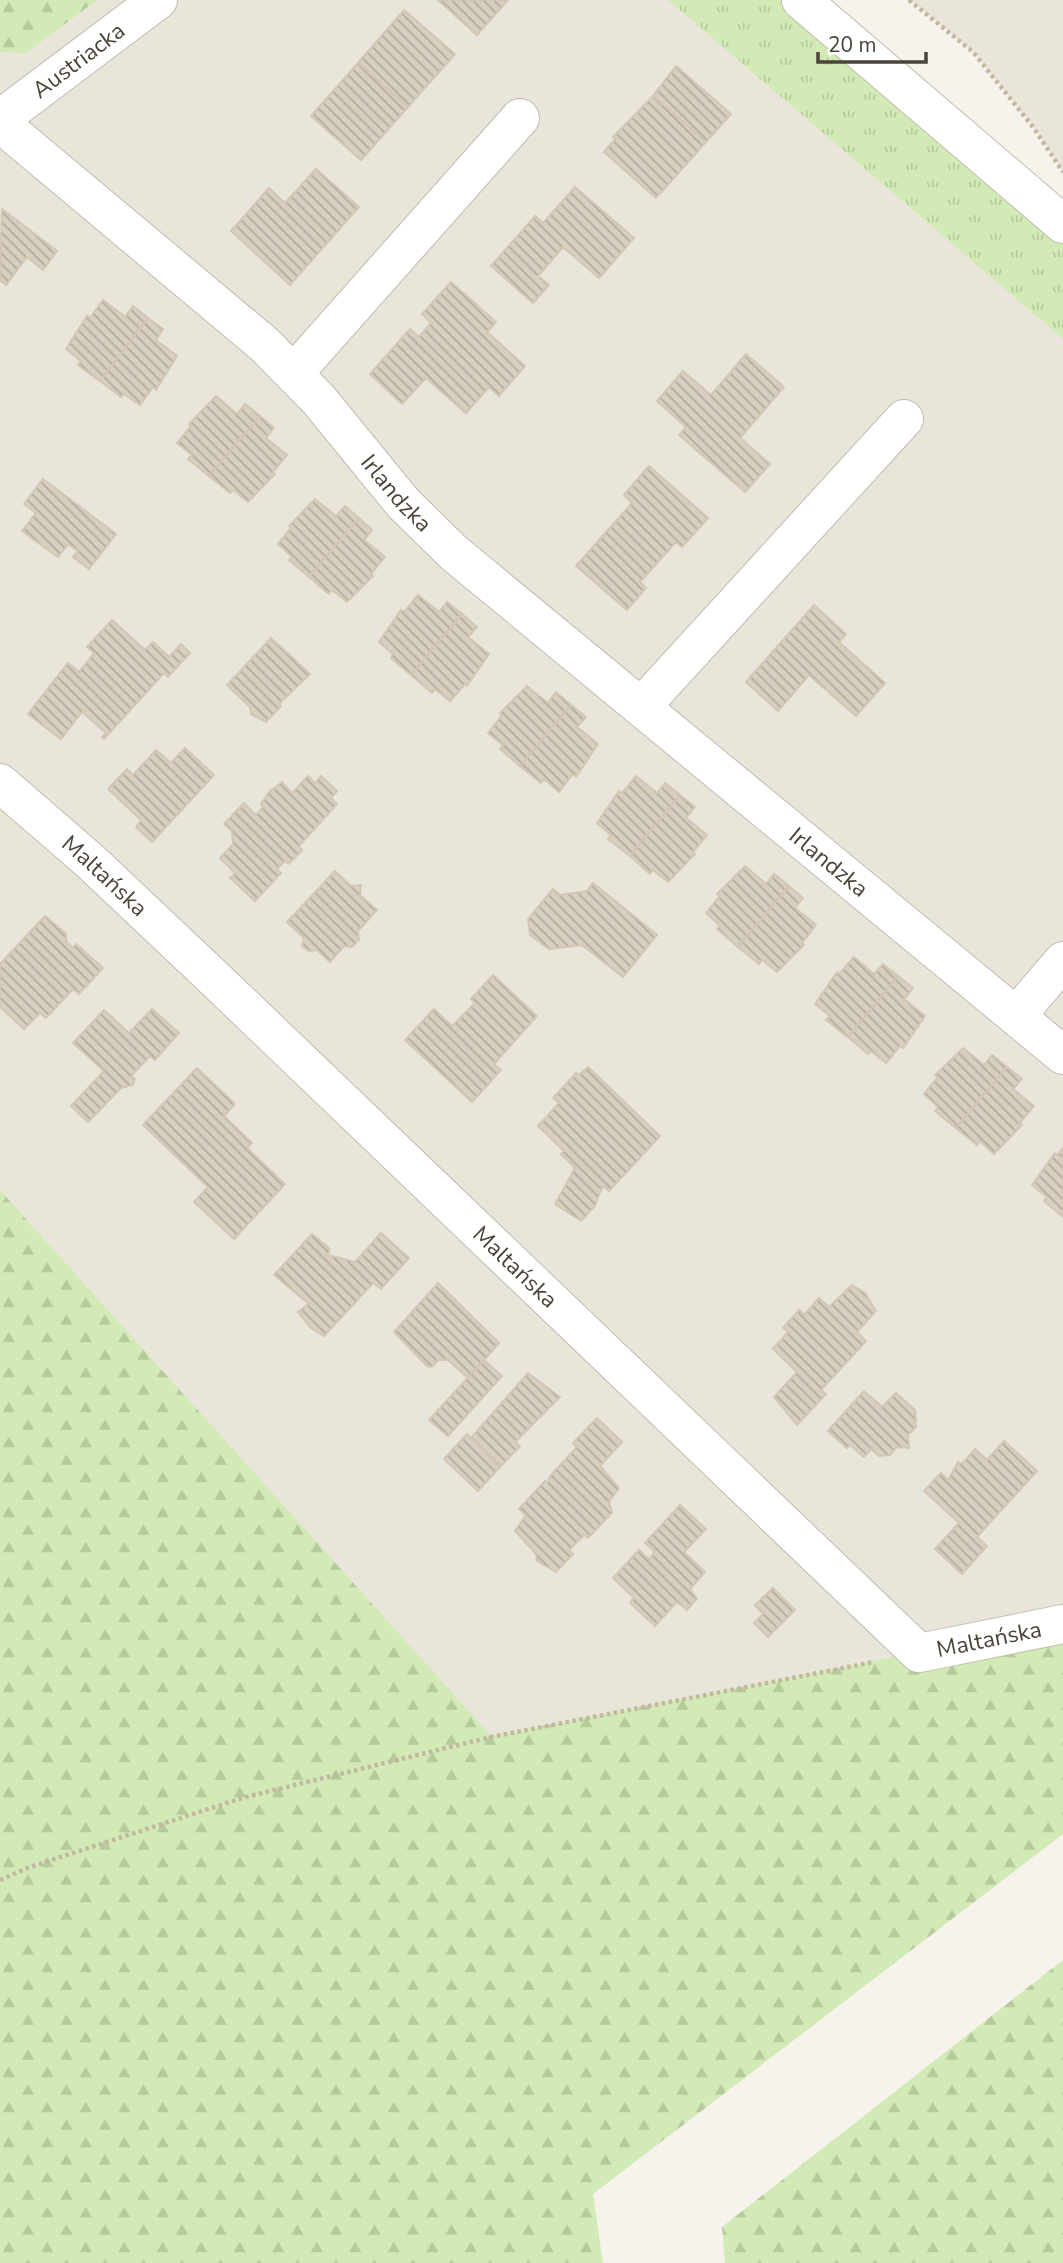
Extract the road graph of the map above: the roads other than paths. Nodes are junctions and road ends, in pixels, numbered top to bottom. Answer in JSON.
{"nodes":[{"id":1,"x":158,"y":0,"type":"edge"},
{"id":2,"x":802,"y":0,"type":"edge"},
{"id":3,"x":520,"y":118,"type":"dead end"},
{"id":4,"x":0,"y":121,"type":"edge"},
{"id":5,"x":1063,"y":224,"type":"edge"},
{"id":6,"x":294,"y":373,"type":"junction"},
{"id":7,"x":904,"y":419,"type":"dead end"},
{"id":8,"x":641,"y":706,"type":"junction"},
{"id":9,"x":0,"y":783,"type":"edge"},
{"id":10,"x":1063,"y":961,"type":"edge"},
{"id":11,"x":1016,"y":1016,"type":"junction"},
{"id":12,"x":1063,"y":1055,"type":"edge"},
{"id":13,"x":1063,"y":1625,"type":"edge"}],
"edges":[{"from":1,"to":4,"type":"street","name":"Austriacka"},
{"from":2,"to":5,"type":"street"},
{"from":3,"to":6,"type":"street"},
{"from":4,"to":6,"type":"street","name":"Irlandzka"},
{"from":6,"to":8,"type":"street","name":"Irlandzka"},
{"from":7,"to":8,"type":"street"},
{"from":8,"to":11,"type":"street","name":"Irlandzka"},
{"from":9,"to":13,"type":"street","name":"Maltańska"},
{"from":10,"to":11,"type":"street"},
{"from":11,"to":12,"type":"street","name":"Irlandzka"}]}
